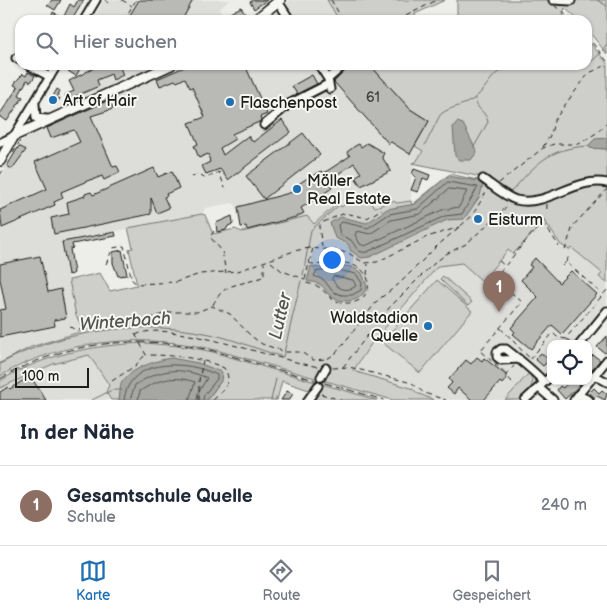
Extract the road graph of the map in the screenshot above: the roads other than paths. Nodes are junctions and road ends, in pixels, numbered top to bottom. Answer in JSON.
{"nodes":[{"id":1,"x":96,"y":0,"type":"edge"},
{"id":2,"x":279,"y":1,"type":"edge"},
{"id":3,"x":551,"y":1,"type":"edge"},
{"id":4,"x":571,"y":1,"type":"dead end"},
{"id":5,"x":87,"y":15,"type":"edge"},
{"id":6,"x":261,"y":15,"type":"edge"},
{"id":7,"x":287,"y":15,"type":"edge"},
{"id":8,"x":37,"y":70,"type":"edge"},
{"id":9,"x":55,"y":70,"type":"edge"},
{"id":10,"x":160,"y":70,"type":"edge"},
{"id":11,"x":321,"y":70,"type":"edge"},
{"id":12,"x":340,"y":70,"type":"edge"},
{"id":13,"x":50,"y":77,"type":"junction"},
{"id":14,"x":328,"y":84,"type":"junction"},
{"id":15,"x":37,"y":99,"type":"junction"},
{"id":16,"x":53,"y":118,"type":"junction"},
{"id":17,"x":264,"y":125,"type":"dead end"},
{"id":18,"x":18,"y":138,"type":"junction"},
{"id":19,"x":0,"y":143,"type":"edge"},
{"id":20,"x":5,"y":162,"type":"edge"},
{"id":21,"x":483,"y":179,"type":"dead end"},
{"id":22,"x":607,"y":183,"type":"edge"},
{"id":23,"x":607,"y":311,"type":"edge"},
{"id":24,"x":582,"y":340,"type":"edge"},
{"id":25,"x":519,"y":359,"type":"road end"},
{"id":26,"x":607,"y":360,"type":"edge"},
{"id":27,"x":594,"y":375,"type":"junction"},
{"id":28,"x":547,"y":380,"type":"edge"},
{"id":29,"x":607,"y":382,"type":"edge"},
{"id":30,"x":541,"y":385,"type":"junction"},
{"id":31,"x":317,"y":389,"type":"road end"},
{"id":32,"x":576,"y":397,"type":"edge"},
{"id":33,"x":308,"y":400,"type":"edge"},
{"id":34,"x":525,"y":400,"type":"edge"},
{"id":35,"x":553,"y":400,"type":"edge"},
{"id":36,"x":589,"y":400,"type":"edge"}],
"edges":[{"from":1,"to":5,"type":"street"},
{"from":2,"to":6,"type":"main road"},
{"from":2,"to":7,"type":"street"},
{"from":3,"to":4,"type":"street"},
{"from":8,"to":13,"type":"street"},
{"from":9,"to":13,"type":"street"},
{"from":10,"to":16,"type":"main road"},
{"from":11,"to":14,"type":"street"},
{"from":12,"to":14,"type":"street"},
{"from":13,"to":15,"type":"street"},
{"from":14,"to":17,"type":"street"},
{"from":15,"to":16,"type":"street"},
{"from":15,"to":18,"type":"street"},
{"from":16,"to":18,"type":"main road"},
{"from":18,"to":19,"type":"street"},
{"from":18,"to":20,"type":"main road"},
{"from":21,"to":22,"type":"street"},
{"from":23,"to":24,"type":"street"},
{"from":25,"to":30,"type":"street"},
{"from":26,"to":27,"type":"street"},
{"from":27,"to":29,"type":"street"},
{"from":27,"to":32,"type":"street"},
{"from":28,"to":30,"type":"street"},
{"from":30,"to":34,"type":"street"},
{"from":30,"to":35,"type":"street"},
{"from":31,"to":33,"type":"street"},
{"from":32,"to":36,"type":"street"}]}
